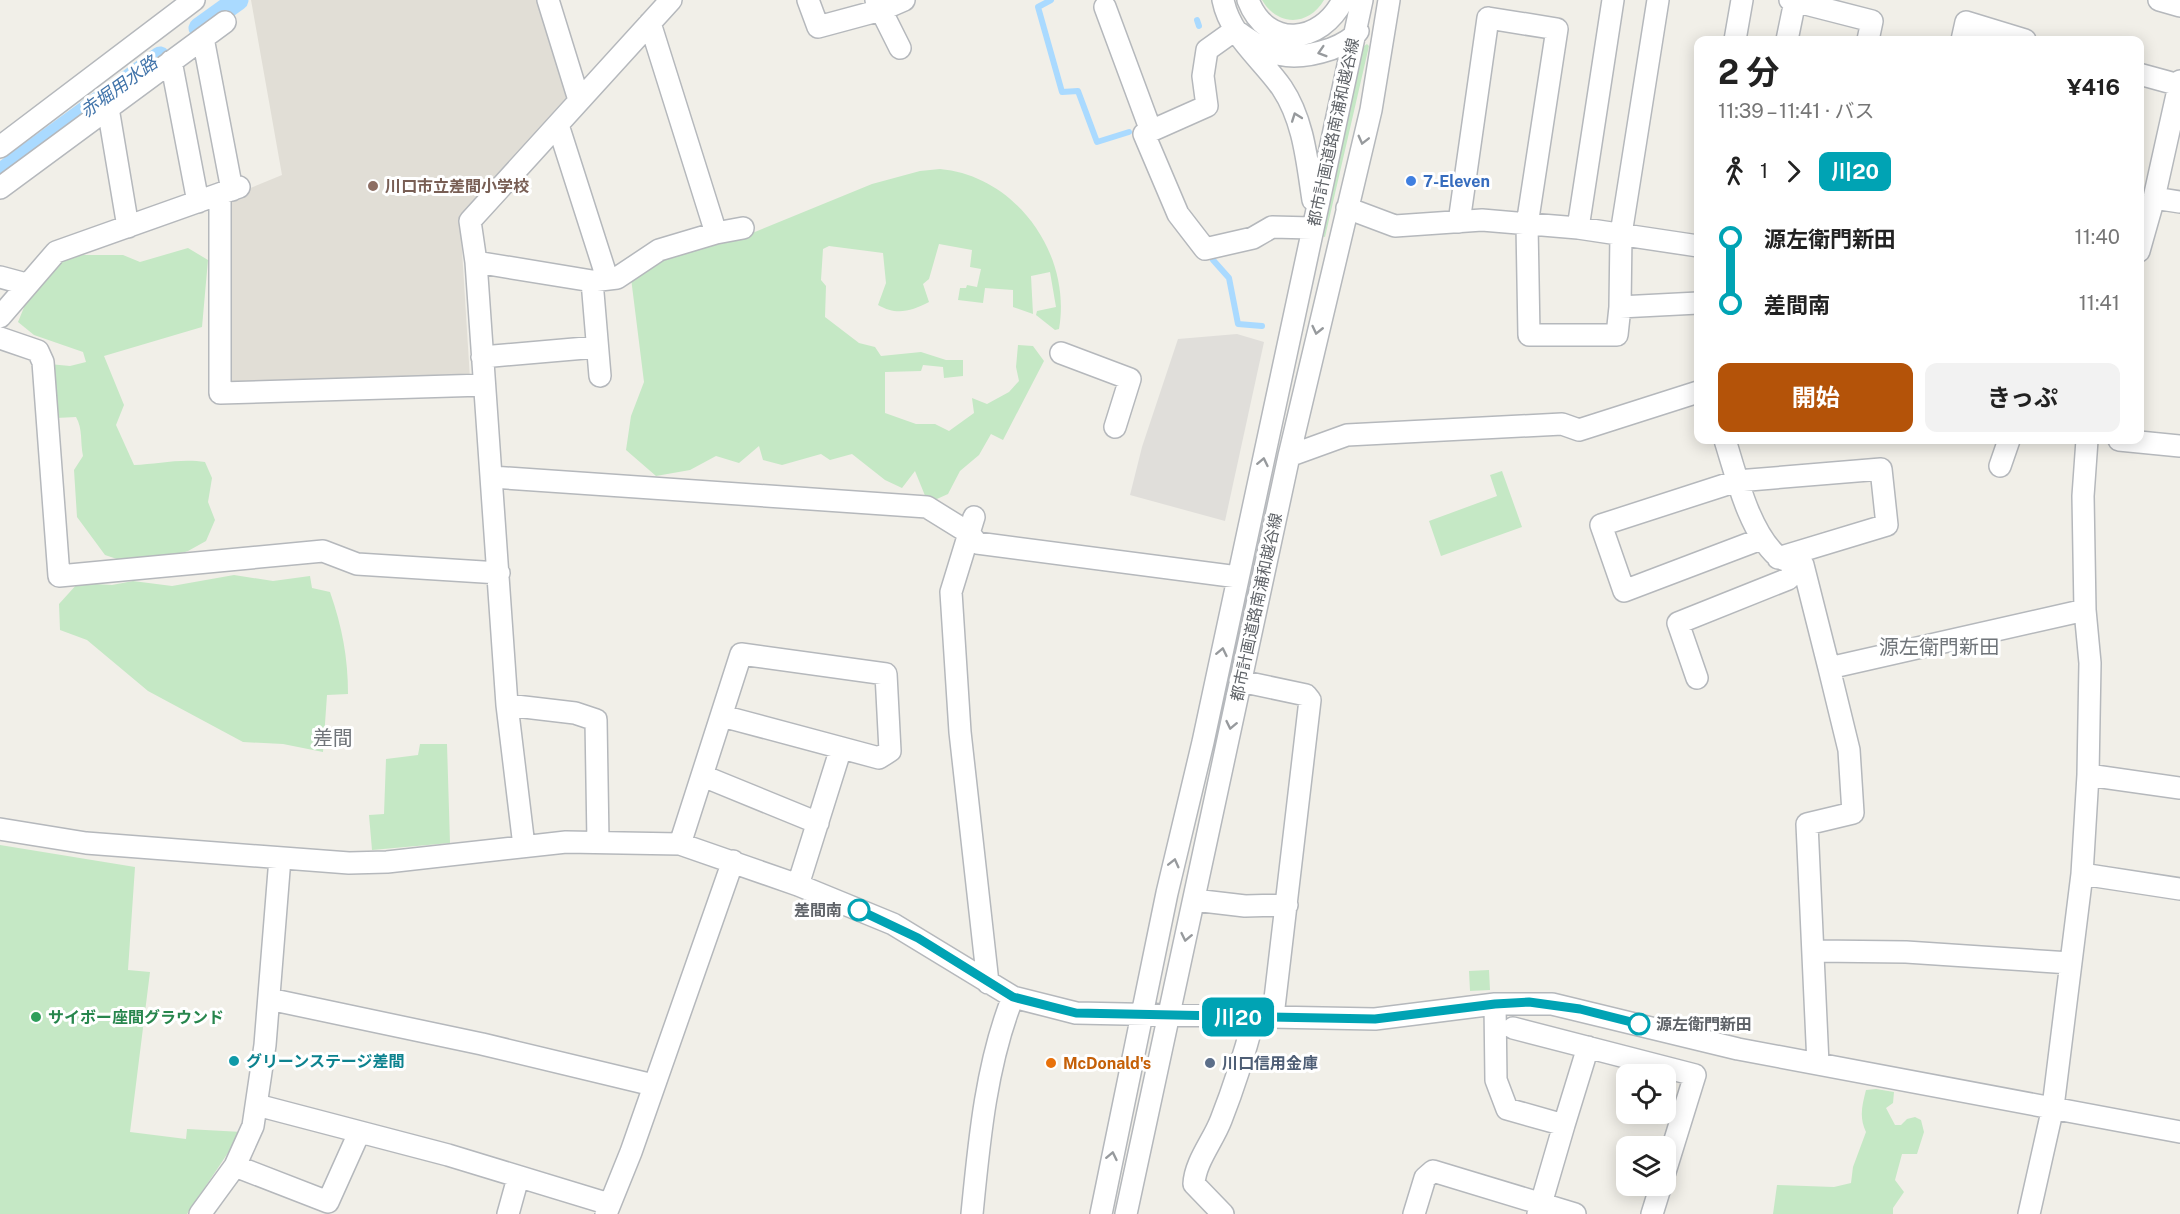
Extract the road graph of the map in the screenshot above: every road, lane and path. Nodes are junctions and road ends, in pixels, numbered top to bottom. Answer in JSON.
{"nodes":[{"id":1,"x":194,"y":0,"type":"edge"},
{"id":2,"x":548,"y":0,"type":"edge"},
{"id":3,"x":671,"y":0,"type":"edge"},
{"id":4,"x":808,"y":0,"type":"edge"},
{"id":5,"x":904,"y":0,"type":"edge"},
{"id":6,"x":1223,"y":0,"type":"edge"},
{"id":7,"x":1248,"y":0,"type":"edge"},
{"id":8,"x":1343,"y":0,"type":"edge"},
{"id":9,"x":1362,"y":0,"type":"edge"},
{"id":10,"x":1377,"y":0,"type":"edge"},
{"id":11,"x":1389,"y":0,"type":"edge"},
{"id":12,"x":1403,"y":0,"type":"edge"},
{"id":13,"x":1613,"y":0,"type":"edge"},
{"id":14,"x":1658,"y":0,"type":"edge"},
{"id":15,"x":1742,"y":0,"type":"edge"},
{"id":16,"x":2159,"y":0,"type":"edge"},
{"id":17,"x":1792,"y":1,"type":"edge"},
{"id":18,"x":878,"y":5,"type":"edge"},
{"id":19,"x":2180,"y":6,"type":"edge"},
{"id":20,"x":1105,"y":7,"type":"dead end"},
{"id":21,"x":1857,"y":7,"type":"edge"},
{"id":22,"x":225,"y":22,"type":"dead end"},
{"id":23,"x":650,"y":23,"type":"junction"},
{"id":24,"x":1235,"y":30,"type":"junction"},
{"id":25,"x":1736,"y":36,"type":"edge"},
{"id":26,"x":1788,"y":36,"type":"edge"},
{"id":27,"x":1869,"y":36,"type":"edge"},
{"id":28,"x":1963,"y":36,"type":"edge"},
{"id":29,"x":2012,"y":36,"type":"edge"},
{"id":30,"x":1354,"y":37,"type":"junction"},
{"id":31,"x":203,"y":38,"type":"junction"},
{"id":32,"x":900,"y":48,"type":"dead end"},
{"id":33,"x":171,"y":62,"type":"junction"},
{"id":34,"x":2144,"y":75,"type":"edge"},
{"id":35,"x":2180,"y":83,"type":"edge"},
{"id":36,"x":579,"y":100,"type":"junction"},
{"id":37,"x":108,"y":108,"type":"junction"},
{"id":38,"x":1371,"y":110,"type":"junction"},
{"id":39,"x":558,"y":125,"type":"junction"},
{"id":40,"x":1151,"y":131,"type":"junction"},
{"id":41,"x":0,"y":147,"type":"edge"},
{"id":42,"x":0,"y":188,"type":"edge"},
{"id":43,"x":230,"y":190,"type":"junction"},
{"id":44,"x":2154,"y":198,"type":"junction"},
{"id":45,"x":198,"y":202,"type":"junction"},
{"id":46,"x":2180,"y":202,"type":"edge"},
{"id":47,"x":1347,"y":208,"type":"junction"},
{"id":48,"x":1314,"y":222,"type":"junction"},
{"id":49,"x":1459,"y":222,"type":"junction"},
{"id":50,"x":1527,"y":225,"type":"junction"},
{"id":51,"x":128,"y":226,"type":"junction"},
{"id":52,"x":743,"y":228,"type":"dead end"},
{"id":53,"x":1578,"y":228,"type":"junction"},
{"id":54,"x":716,"y":233,"type":"junction"},
{"id":55,"x":2144,"y":233,"type":"edge"},
{"id":56,"x":1621,"y":234,"type":"junction"},
{"id":57,"x":1694,"y":245,"type":"edge"},
{"id":58,"x":476,"y":262,"type":"junction"},
{"id":59,"x":0,"y":277,"type":"edge"},
{"id":60,"x":600,"y":280,"type":"junction"},
{"id":61,"x":26,"y":284,"type":"junction"},
{"id":62,"x":1694,"y":303,"type":"edge"},
{"id":63,"x":1620,"y":307,"type":"junction"},
{"id":64,"x":0,"y":317,"type":"edge"},
{"id":65,"x":0,"y":338,"type":"edge"},
{"id":66,"x":597,"y":347,"type":"junction"},
{"id":67,"x":1061,"y":353,"type":"dead end"},
{"id":68,"x":482,"y":357,"type":"junction"},
{"id":69,"x":600,"y":376,"type":"dead end"},
{"id":70,"x":484,"y":385,"type":"junction"},
{"id":71,"x":1694,"y":393,"type":"edge"},
{"id":72,"x":1115,"y":427,"type":"dead end"},
{"id":73,"x":2144,"y":442,"type":"edge"},
{"id":74,"x":1726,"y":444,"type":"edge"},
{"id":75,"x":2007,"y":444,"type":"edge"},
{"id":76,"x":2087,"y":444,"type":"edge"},
{"id":77,"x":2180,"y":446,"type":"edge"},
{"id":78,"x":1289,"y":456,"type":"junction"},
{"id":79,"x":2000,"y":466,"type":"dead end"},
{"id":80,"x":492,"y":477,"type":"junction"},
{"id":81,"x":1737,"y":481,"type":"junction"},
{"id":82,"x":971,"y":525,"type":"junction"},
{"id":83,"x":1761,"y":539,"type":"junction"},
{"id":84,"x":1778,"y":558,"type":"junction"},
{"id":85,"x":1803,"y":565,"type":"junction"},
{"id":86,"x":498,"y":573,"type":"junction"},
{"id":87,"x":1238,"y":577,"type":"junction"},
{"id":88,"x":2085,"y":610,"type":"junction"},
{"id":89,"x":1829,"y":668,"type":"junction"},
{"id":90,"x":1697,"y":678,"type":"dead end"},
{"id":91,"x":1240,"y":681,"type":"junction"},
{"id":92,"x":507,"y":705,"type":"junction"},
{"id":93,"x":722,"y":716,"type":"junction"},
{"id":94,"x":842,"y":748,"type":"junction"},
{"id":95,"x":2088,"y":775,"type":"junction"},
{"id":96,"x":703,"y":776,"type":"junction"},
{"id":97,"x":2180,"y":788,"type":"edge"},
{"id":98,"x":818,"y":823,"type":"junction"},
{"id":99,"x":0,"y":829,"type":"edge"},
{"id":100,"x":598,"y":840,"type":"junction"},
{"id":101,"x":680,"y":844,"type":"junction"},
{"id":102,"x":524,"y":846,"type":"junction"},
{"id":103,"x":280,"y":858,"type":"junction"},
{"id":104,"x":733,"y":861,"type":"junction"},
{"id":105,"x":2082,"y":874,"type":"junction"},
{"id":106,"x":798,"y":885,"type":"junction"},
{"id":107,"x":2180,"y":889,"type":"edge"},
{"id":108,"x":1194,"y":900,"type":"junction"},
{"id":109,"x":1287,"y":906,"type":"junction"},
{"id":110,"x":1815,"y":951,"type":"junction"},
{"id":111,"x":2070,"y":963,"type":"junction"},
{"id":112,"x":988,"y":983,"type":"junction"},
{"id":113,"x":1013,"y":997,"type":"junction"},
{"id":114,"x":268,"y":999,"type":"junction"},
{"id":115,"x":1495,"y":1004,"type":"junction"},
{"id":116,"x":1143,"y":1014,"type":"junction"},
{"id":117,"x":1169,"y":1015,"type":"junction"},
{"id":118,"x":1263,"y":1017,"type":"junction"},
{"id":119,"x":1513,"y":1028,"type":"dead end"},
{"id":120,"x":1588,"y":1047,"type":"junction"},
{"id":121,"x":1818,"y":1064,"type":"junction"},
{"id":122,"x":653,"y":1085,"type":"junction"},
{"id":123,"x":257,"y":1105,"type":"junction"},
{"id":124,"x":2053,"y":1107,"type":"junction"},
{"id":125,"x":1564,"y":1125,"type":"junction"},
{"id":126,"x":2180,"y":1131,"type":"edge"},
{"id":127,"x":359,"y":1133,"type":"junction"},
{"id":128,"x":1676,"y":1136,"type":"edge"},
{"id":129,"x":235,"y":1166,"type":"junction"},
{"id":130,"x":518,"y":1178,"type":"junction"},
{"id":131,"x":1658,"y":1196,"type":"edge"},
{"id":132,"x":1540,"y":1208,"type":"edge"},
{"id":133,"x":607,"y":1209,"type":"edge"},
{"id":134,"x":200,"y":1214,"type":"edge"},
{"id":135,"x":508,"y":1214,"type":"edge"},
{"id":136,"x":972,"y":1214,"type":"edge"},
{"id":137,"x":1101,"y":1214,"type":"edge"},
{"id":138,"x":1126,"y":1214,"type":"edge"},
{"id":139,"x":1222,"y":1214,"type":"edge"},
{"id":140,"x":1414,"y":1214,"type":"edge"},
{"id":141,"x":1575,"y":1214,"type":"edge"},
{"id":142,"x":1652,"y":1214,"type":"edge"},
{"id":143,"x":2029,"y":1214,"type":"edge"}],
"edges":[{"from":1,"to":41,"type":"street"},
{"from":2,"to":36,"type":"street"},
{"from":3,"to":23,"type":"street"},
{"from":4,"to":18,"type":"street"},
{"from":5,"to":18,"type":"street"},
{"from":6,"to":24,"type":"street"},
{"from":7,"to":8,"type":"street"},
{"from":9,"to":30,"type":"street","name":"都市計画道路南浦和越谷線"},
{"from":10,"to":30,"type":"street"},
{"from":11,"to":38,"type":"street","name":"都市計画道路南浦和越谷線"},
{"from":12,"to":38,"type":"street"},
{"from":13,"to":53,"type":"street"},
{"from":14,"to":56,"type":"street"},
{"from":15,"to":25,"type":"street"},
{"from":16,"to":19,"type":"street"},
{"from":17,"to":21,"type":"street"},
{"from":17,"to":26,"type":"street"},
{"from":18,"to":32,"type":"street"},
{"from":20,"to":40,"type":"street"},
{"from":21,"to":27,"type":"street"},
{"from":22,"to":31,"type":"street"},
{"from":23,"to":36,"type":"street"},
{"from":23,"to":54,"type":"street"},
{"from":30,"to":24,"type":"street","one_way":true},
{"from":24,"to":40,"type":"street"},
{"from":48,"to":24,"type":"street","one_way":true},
{"from":28,"to":29,"type":"street"},
{"from":30,"to":48,"type":"street","name":"都市計画道路南浦和越谷線"},
{"from":31,"to":33,"type":"street"},
{"from":31,"to":43,"type":"street"},
{"from":33,"to":37,"type":"street"},
{"from":33,"to":45,"type":"street"},
{"from":34,"to":35,"type":"street"},
{"from":35,"to":44,"type":"street"},
{"from":36,"to":39,"type":"street"},
{"from":37,"to":42,"type":"street"},
{"from":37,"to":51,"type":"street"},
{"from":38,"to":47,"type":"street","name":"都市計画道路南浦和越谷線","one_way":true},
{"from":39,"to":58,"type":"street"},
{"from":39,"to":60,"type":"street"},
{"from":40,"to":48,"type":"street"},
{"from":43,"to":45,"type":"street"},
{"from":43,"to":70,"type":"street"},
{"from":44,"to":46,"type":"street"},
{"from":44,"to":55,"type":"street"},
{"from":45,"to":51,"type":"street"},
{"from":47,"to":49,"type":"street"},
{"from":47,"to":78,"type":"street","name":"都市計画道路南浦和越谷線","one_way":true},
{"from":87,"to":48,"type":"street","name":"都市計画道路南浦和越谷線","one_way":true},
{"from":49,"to":50,"type":"street"},
{"from":49,"to":50,"type":"street"},
{"from":50,"to":53,"type":"street"},
{"from":50,"to":63,"type":"street"},
{"from":51,"to":61,"type":"street"},
{"from":52,"to":54,"type":"street"},
{"from":53,"to":56,"type":"street"},
{"from":54,"to":60,"type":"street"},
{"from":56,"to":57,"type":"street"},
{"from":56,"to":63,"type":"street"},
{"from":58,"to":60,"type":"street"},
{"from":58,"to":68,"type":"street"},
{"from":59,"to":61,"type":"street"},
{"from":60,"to":66,"type":"street"},
{"from":61,"to":64,"type":"street"},
{"from":62,"to":63,"type":"street"},
{"from":65,"to":86,"type":"street"},
{"from":66,"to":68,"type":"street"},
{"from":66,"to":69,"type":"street"},
{"from":67,"to":72,"type":"street"},
{"from":68,"to":70,"type":"street"},
{"from":70,"to":80,"type":"street"},
{"from":71,"to":78,"type":"street"},
{"from":73,"to":77,"type":"street"},
{"from":74,"to":81,"type":"street"},
{"from":75,"to":79,"type":"street"},
{"from":76,"to":88,"type":"street"},
{"from":78,"to":91,"type":"street","name":"都市計画道路南浦和越谷線"},
{"from":80,"to":82,"type":"street"},
{"from":80,"to":86,"type":"street"},
{"from":81,"to":83,"type":"street"},
{"from":81,"to":83,"type":"street"},
{"from":81,"to":84,"type":"street"},
{"from":82,"to":87,"type":"street"},
{"from":82,"to":112,"type":"street"},
{"from":83,"to":84,"type":"street"},
{"from":84,"to":85,"type":"street"},
{"from":85,"to":89,"type":"street"},
{"from":85,"to":90,"type":"street"},
{"from":86,"to":92,"type":"street"},
{"from":116,"to":87,"type":"street","name":"都市計画道路南浦和越谷線","one_way":true},
{"from":88,"to":89,"type":"street"},
{"from":88,"to":95,"type":"street"},
{"from":89,"to":110,"type":"street"},
{"from":91,"to":108,"type":"street","name":"都市計画道路南浦和越谷線","one_way":true},
{"from":91,"to":109,"type":"street"},
{"from":92,"to":100,"type":"street"},
{"from":92,"to":102,"type":"street"},
{"from":93,"to":94,"type":"street"},
{"from":93,"to":94,"type":"street"},
{"from":93,"to":96,"type":"street"},
{"from":94,"to":98,"type":"street"},
{"from":95,"to":97,"type":"street"},
{"from":95,"to":105,"type":"street"},
{"from":96,"to":98,"type":"street"},
{"from":96,"to":101,"type":"street"},
{"from":98,"to":106,"type":"street"},
{"from":99,"to":103,"type":"street"},
{"from":100,"to":101,"type":"street"},
{"from":100,"to":102,"type":"street"},
{"from":101,"to":104,"type":"street"},
{"from":102,"to":103,"type":"street"},
{"from":103,"to":114,"type":"street"},
{"from":104,"to":106,"type":"street"},
{"from":104,"to":122,"type":"street"},
{"from":105,"to":107,"type":"street"},
{"from":105,"to":111,"type":"street"},
{"from":106,"to":112,"type":"street"},
{"from":108,"to":109,"type":"street"},
{"from":108,"to":117,"type":"street","name":"都市計画道路南浦和越谷線","one_way":true},
{"from":109,"to":118,"type":"street"},
{"from":110,"to":111,"type":"street"},
{"from":110,"to":121,"type":"street"},
{"from":111,"to":124,"type":"street"},
{"from":112,"to":113,"type":"street"},
{"from":113,"to":116,"type":"street"},
{"from":113,"to":136,"type":"street"},
{"from":114,"to":122,"type":"street"},
{"from":114,"to":123,"type":"street"},
{"from":115,"to":118,"type":"street"},
{"from":115,"to":121,"type":"street"},
{"from":115,"to":125,"type":"street"},
{"from":116,"to":117,"type":"street"},
{"from":137,"to":116,"type":"street","name":"都市計画道路南浦和越谷線","one_way":true},
{"from":117,"to":118,"type":"street"},
{"from":117,"to":138,"type":"street","name":"都市計画道路南浦和越谷線"},
{"from":118,"to":139,"type":"street"},
{"from":119,"to":120,"type":"street"},
{"from":120,"to":125,"type":"street"},
{"from":120,"to":128,"type":"street"},
{"from":121,"to":124,"type":"street"},
{"from":122,"to":133,"type":"street"},
{"from":123,"to":127,"type":"street"},
{"from":123,"to":129,"type":"street"},
{"from":124,"to":126,"type":"street"},
{"from":124,"to":143,"type":"street"},
{"from":125,"to":132,"type":"street"},
{"from":127,"to":129,"type":"street"},
{"from":127,"to":130,"type":"street"},
{"from":129,"to":134,"type":"street"},
{"from":130,"to":133,"type":"street"},
{"from":130,"to":135,"type":"street"},
{"from":131,"to":142,"type":"street"},
{"from":132,"to":140,"type":"street"},
{"from":132,"to":141,"type":"street"}]}
